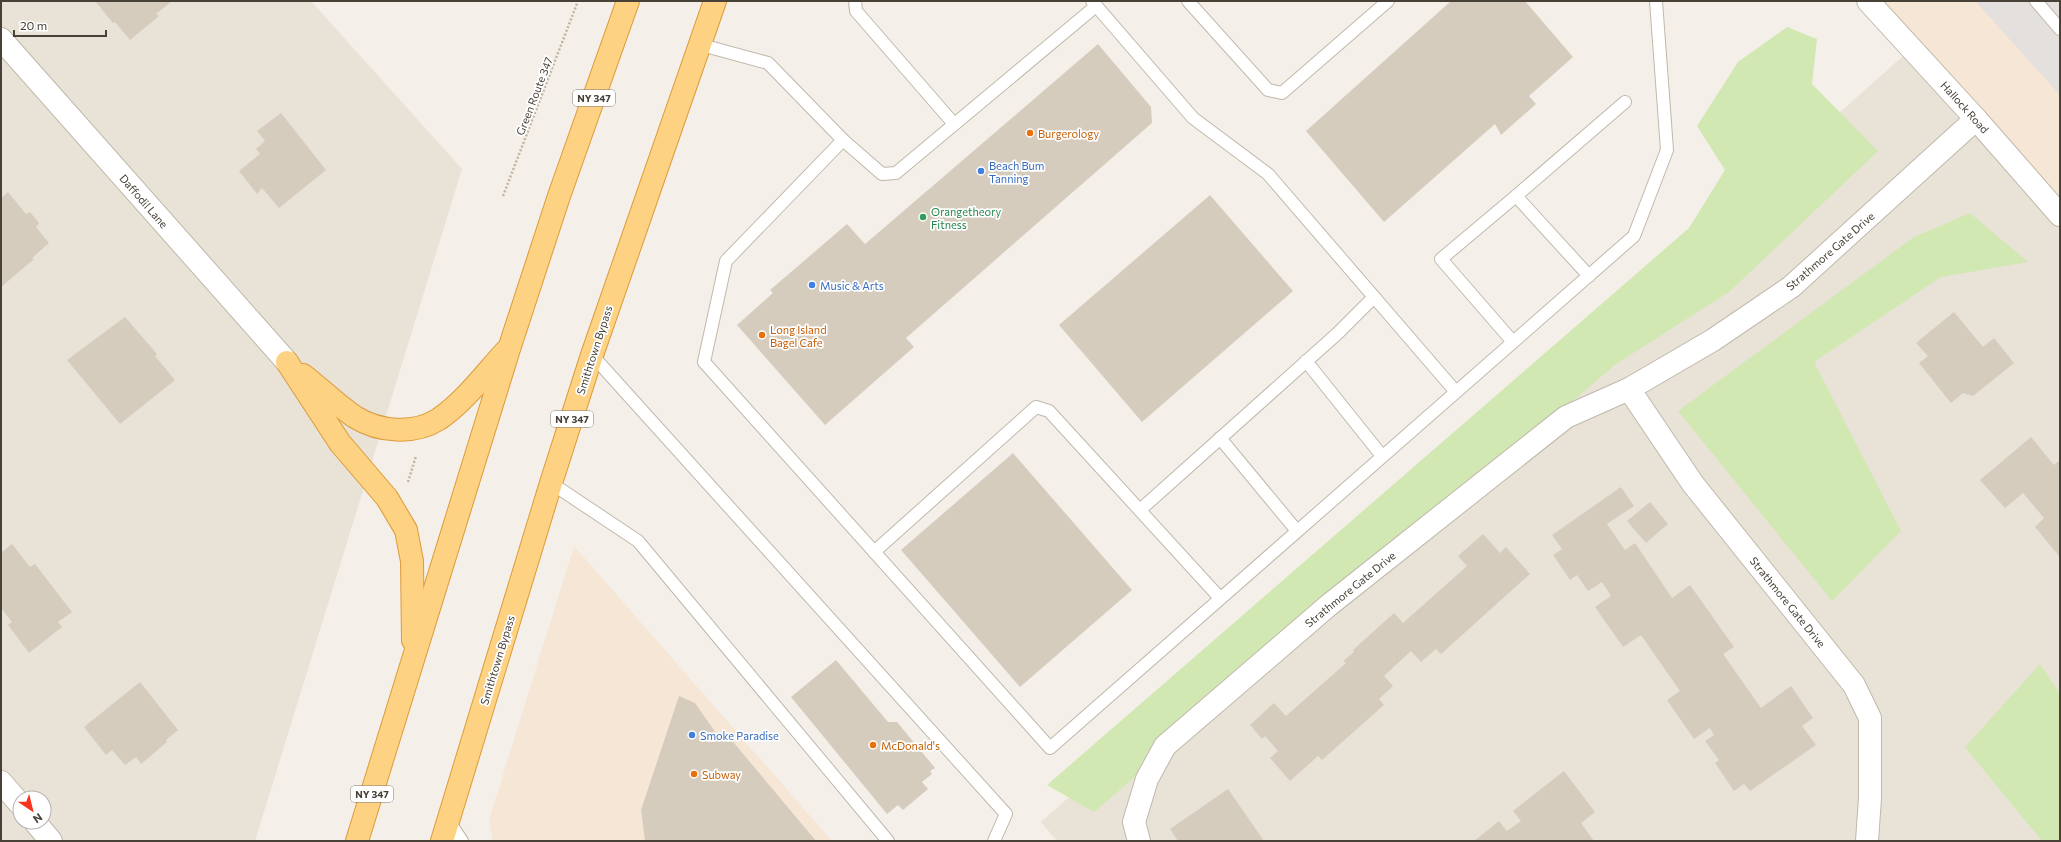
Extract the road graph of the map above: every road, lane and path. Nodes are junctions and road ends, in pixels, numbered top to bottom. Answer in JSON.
{"nodes":[{"id":1,"x":578,"y":1,"type":"edge"},
{"id":2,"x":628,"y":1,"type":"edge"},
{"id":3,"x":715,"y":1,"type":"edge"},
{"id":4,"x":855,"y":1,"type":"edge"},
{"id":5,"x":1188,"y":1,"type":"edge"},
{"id":6,"x":1388,"y":1,"type":"edge"},
{"id":7,"x":1656,"y":1,"type":"edge"},
{"id":8,"x":1868,"y":1,"type":"edge"},
{"id":9,"x":2036,"y":1,"type":"edge"},
{"id":10,"x":1094,"y":3,"type":"edge"},
{"id":11,"x":2060,"y":29,"type":"edge"},
{"id":12,"x":1,"y":39,"type":"edge"},
{"id":13,"x":698,"y":44,"type":"junction"},
{"id":14,"x":1625,"y":102,"type":"dead end"},
{"id":15,"x":1976,"y":119,"type":"junction"},
{"id":16,"x":954,"y":124,"type":"junction"},
{"id":17,"x":843,"y":140,"type":"junction"},
{"id":18,"x":503,"y":196,"type":"dead end"},
{"id":19,"x":1516,"y":196,"type":"junction"},
{"id":20,"x":2060,"y":215,"type":"edge"},
{"id":21,"x":1589,"y":276,"type":"junction"},
{"id":22,"x":1374,"y":297,"type":"junction"},
{"id":23,"x":1513,"y":342,"type":"junction"},
{"id":24,"x":509,"y":349,"type":"junction"},
{"id":25,"x":592,"y":355,"type":"junction"},
{"id":26,"x":1306,"y":361,"type":"junction"},
{"id":27,"x":287,"y":362,"type":"junction"},
{"id":28,"x":1629,"y":388,"type":"junction"},
{"id":29,"x":1456,"y":392,"type":"junction"},
{"id":30,"x":1220,"y":438,"type":"junction"},
{"id":31,"x":416,"y":452,"type":"dead end"},
{"id":32,"x":1382,"y":456,"type":"junction"},
{"id":33,"x":551,"y":483,"type":"junction"},
{"id":34,"x":406,"y":489,"type":"dead end"},
{"id":35,"x":1140,"y":510,"type":"junction"},
{"id":36,"x":1297,"y":531,"type":"junction"},
{"id":37,"x":874,"y":552,"type":"junction"},
{"id":38,"x":1220,"y":598,"type":"junction"},
{"id":39,"x":413,"y":662,"type":"junction"},
{"id":40,"x":1,"y":782,"type":"edge"},
{"id":41,"x":12,"y":795,"type":"edge"},
{"id":42,"x":448,"y":820,"type":"junction"},
{"id":43,"x":42,"y":830,"type":"edge"},
{"id":44,"x":51,"y":841,"type":"edge"},
{"id":45,"x":357,"y":841,"type":"edge"},
{"id":46,"x":442,"y":841,"type":"edge"},
{"id":47,"x":462,"y":841,"type":"edge"},
{"id":48,"x":888,"y":841,"type":"edge"},
{"id":49,"x":994,"y":841,"type":"edge"},
{"id":50,"x":1139,"y":841,"type":"edge"},
{"id":51,"x":1867,"y":841,"type":"edge"}],
"edges":[{"from":1,"to":18,"type":"path","name":"Green Route 347"},
{"from":2,"to":24,"type":"highway","number":"NY 347"},
{"from":3,"to":13,"type":"highway","name":"Smithtown Bypass","number":"NY 347"},
{"from":4,"to":16,"type":"lane"},
{"from":5,"to":6,"type":"lane"},
{"from":7,"to":21,"type":"lane"},
{"from":8,"to":15,"type":"street","name":"Hallock Road"},
{"from":9,"to":11,"type":"lane"},
{"from":10,"to":16,"type":"lane"},
{"from":10,"to":22,"type":"lane"},
{"from":12,"to":27,"type":"street","name":"Daffodil Lane"},
{"from":13,"to":17,"type":"lane"},
{"from":13,"to":25,"type":"highway","name":"Smithtown Bypass","number":"NY 347"},
{"from":14,"to":19,"type":"lane"},
{"from":15,"to":20,"type":"street","name":"Hallock Road"},
{"from":15,"to":28,"type":"street","name":"Strathmore Gate Drive"},
{"from":16,"to":17,"type":"lane"},
{"from":17,"to":37,"type":"lane"},
{"from":19,"to":21,"type":"lane"},
{"from":19,"to":23,"type":"lane"},
{"from":21,"to":23,"type":"lane"},
{"from":22,"to":26,"type":"lane"},
{"from":22,"to":29,"type":"lane"},
{"from":23,"to":29,"type":"lane"},
{"from":24,"to":27,"type":"highway"},
{"from":24,"to":39,"type":"highway","number":"NY 347"},
{"from":25,"to":33,"type":"highway","name":"Smithtown Bypass","number":"NY 347"},
{"from":25,"to":49,"type":"lane"},
{"from":26,"to":30,"type":"lane"},
{"from":26,"to":32,"type":"lane"},
{"from":27,"to":39,"type":"highway"},
{"from":28,"to":50,"type":"street","name":"Strathmore Gate Drive"},
{"from":28,"to":51,"type":"street","name":"Strathmore Gate Drive"},
{"from":29,"to":32,"type":"lane"},
{"from":30,"to":35,"type":"lane"},
{"from":30,"to":36,"type":"lane"},
{"from":31,"to":34,"type":"path"},
{"from":32,"to":36,"type":"lane"},
{"from":33,"to":42,"type":"highway","name":"Smithtown Bypass","number":"NY 347"},
{"from":33,"to":48,"type":"lane"},
{"from":35,"to":37,"type":"lane"},
{"from":35,"to":38,"type":"lane"},
{"from":36,"to":38,"type":"lane"},
{"from":37,"to":38,"type":"lane"},
{"from":39,"to":45,"type":"highway","number":"NY 347"},
{"from":40,"to":41,"type":"street"},
{"from":42,"to":46,"type":"highway","name":"Smithtown Bypass","number":"NY 347"},
{"from":42,"to":47,"type":"lane"},
{"from":43,"to":44,"type":"street"}]}
